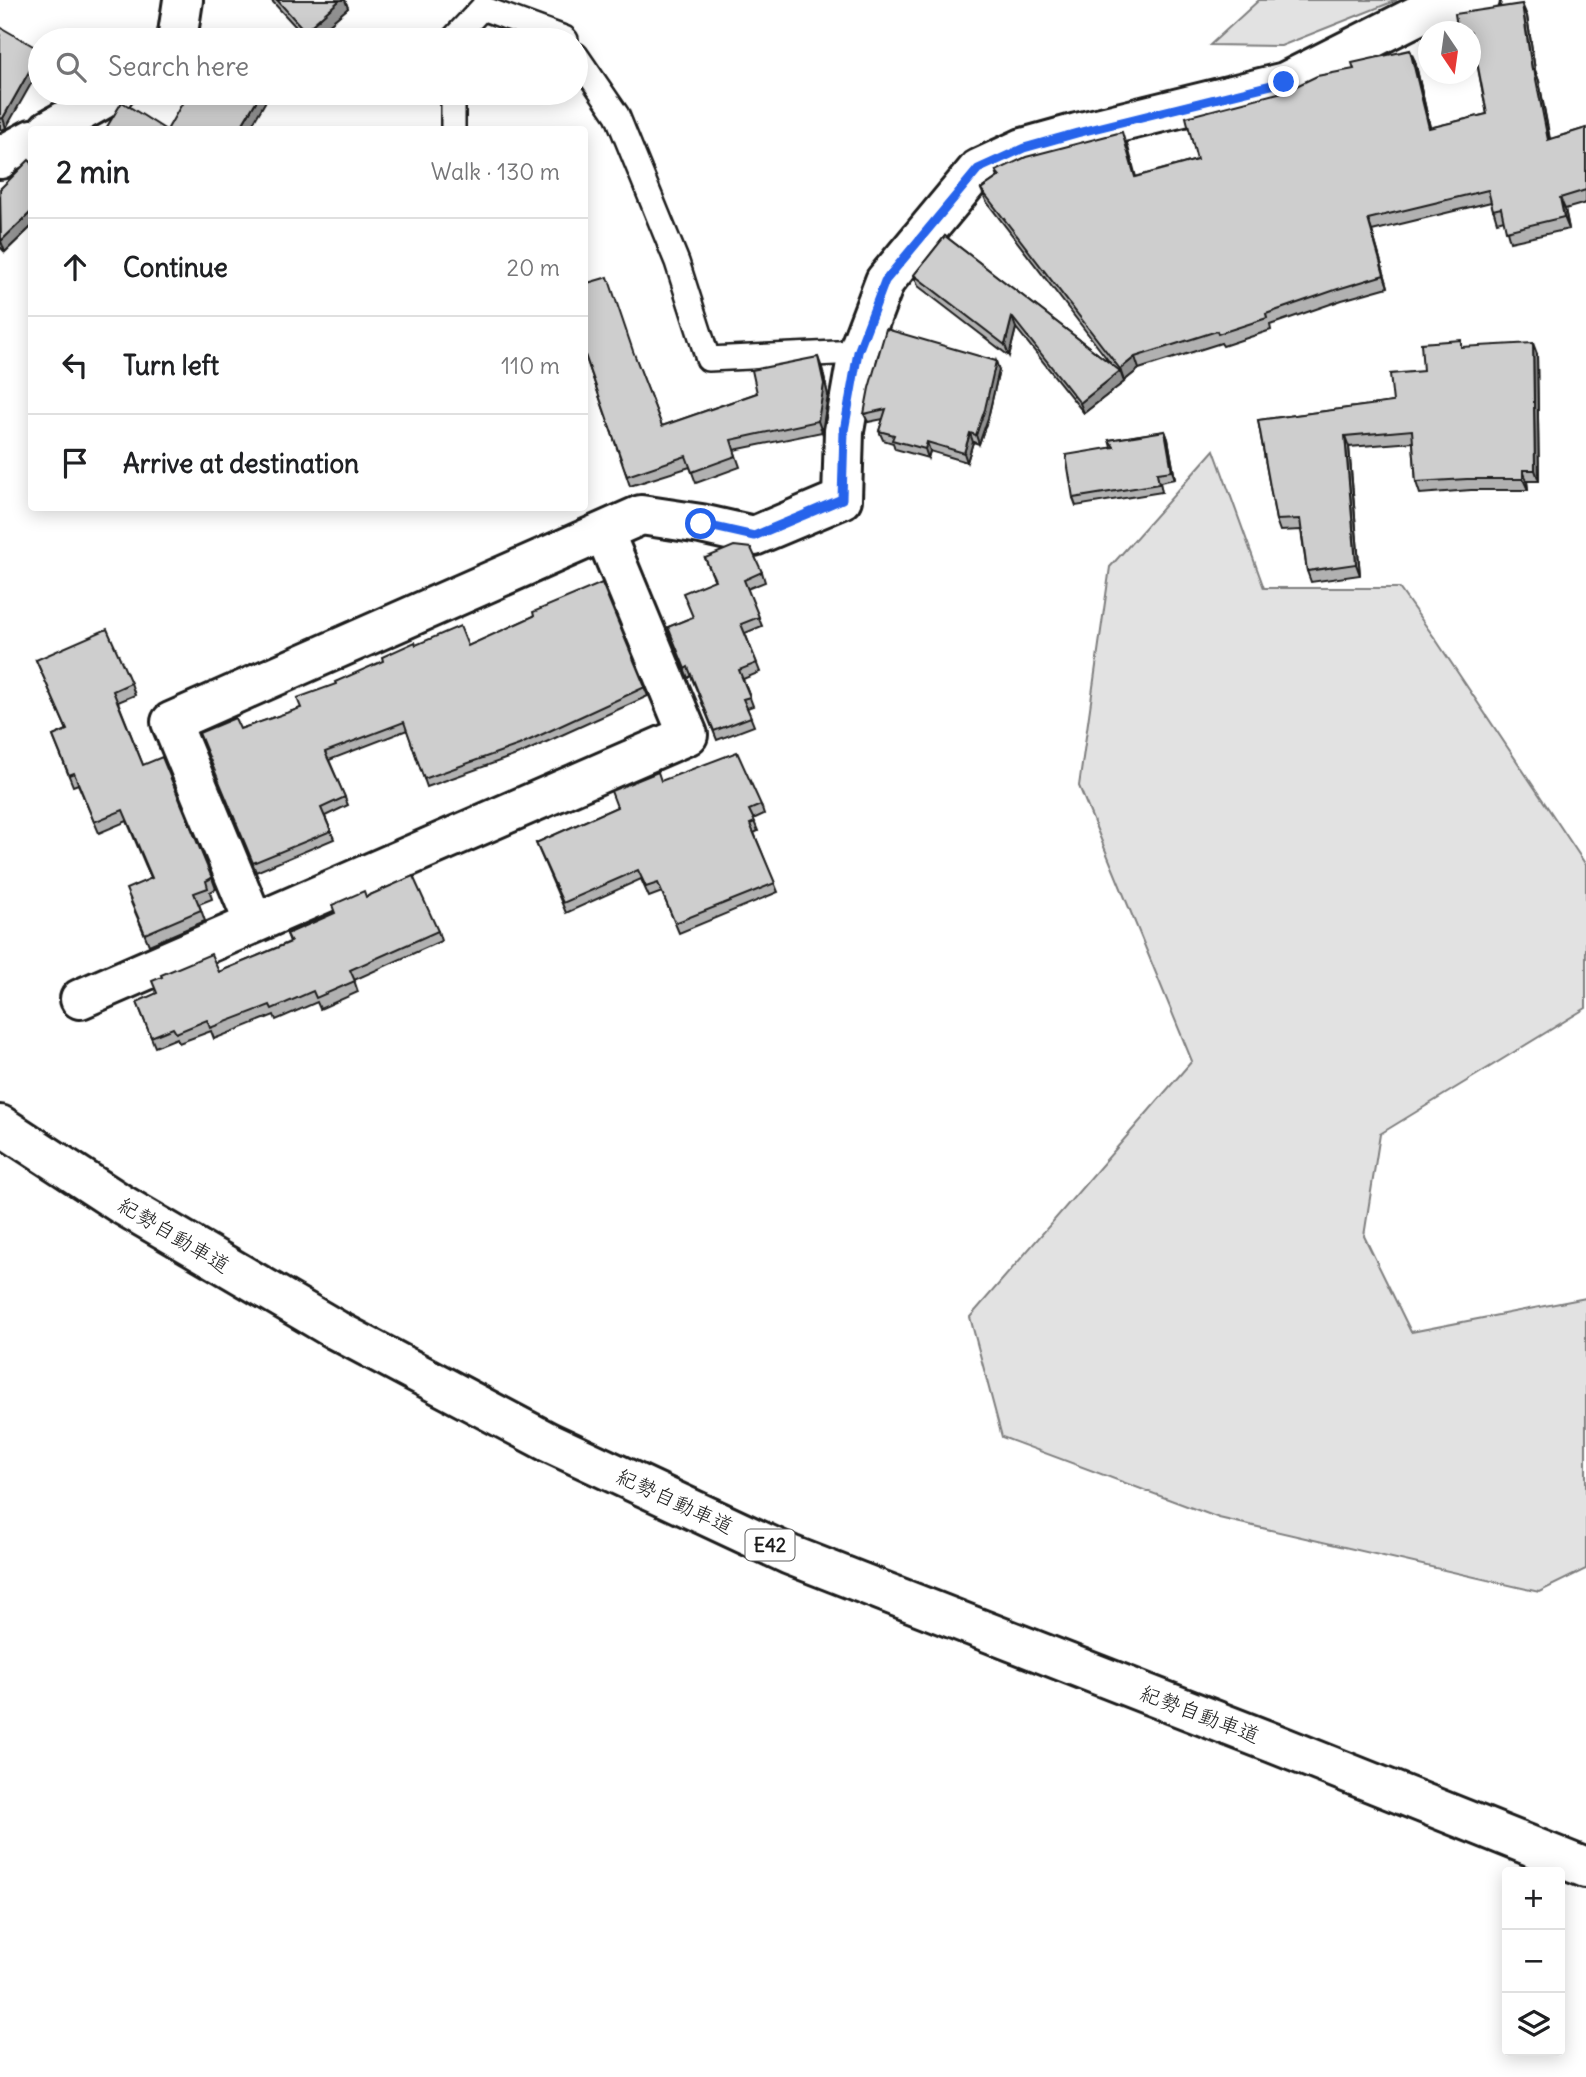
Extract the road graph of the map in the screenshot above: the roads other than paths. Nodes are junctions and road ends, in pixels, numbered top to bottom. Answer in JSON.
{"nodes":[{"id":1,"x":183,"y":0,"type":"edge"},
{"id":2,"x":1480,"y":0,"type":"edge"},
{"id":3,"x":179,"y":28,"type":"edge"},
{"id":4,"x":463,"y":28,"type":"edge"},
{"id":5,"x":537,"y":28,"type":"edge"},
{"id":6,"x":588,"y":72,"type":"edge"},
{"id":7,"x":93,"y":105,"type":"edge"},
{"id":8,"x":453,"y":105,"type":"edge"},
{"id":9,"x":55,"y":126,"type":"edge"},
{"id":10,"x":453,"y":126,"type":"edge"},
{"id":11,"x":28,"y":141,"type":"edge"},
{"id":12,"x":0,"y":159,"type":"edge"},
{"id":13,"x":858,"y":352,"type":"junction"},
{"id":14,"x":604,"y":532,"type":"junction"},
{"id":15,"x":254,"y":923,"type":"junction"},
{"id":16,"x":80,"y":999,"type":"dead end"},
{"id":17,"x":0,"y":1125,"type":"edge"},
{"id":18,"x":1586,"y":1868,"type":"edge"}],
"edges":[{"from":1,"to":3,"type":"main road"},
{"from":2,"to":13,"type":"main road"},
{"from":4,"to":5,"type":"lane"},
{"from":6,"to":13,"type":"lane"},
{"from":7,"to":9,"type":"main road"},
{"from":8,"to":10,"type":"lane"},
{"from":11,"to":12,"type":"main road"},
{"from":13,"to":14,"type":"main road"},
{"from":14,"to":15,"type":"main road"},
{"from":14,"to":15,"type":"main road"},
{"from":15,"to":16,"type":"main road"},
{"from":17,"to":18,"type":"main road","name":"紀勢自動車道","number":"E42"}]}
